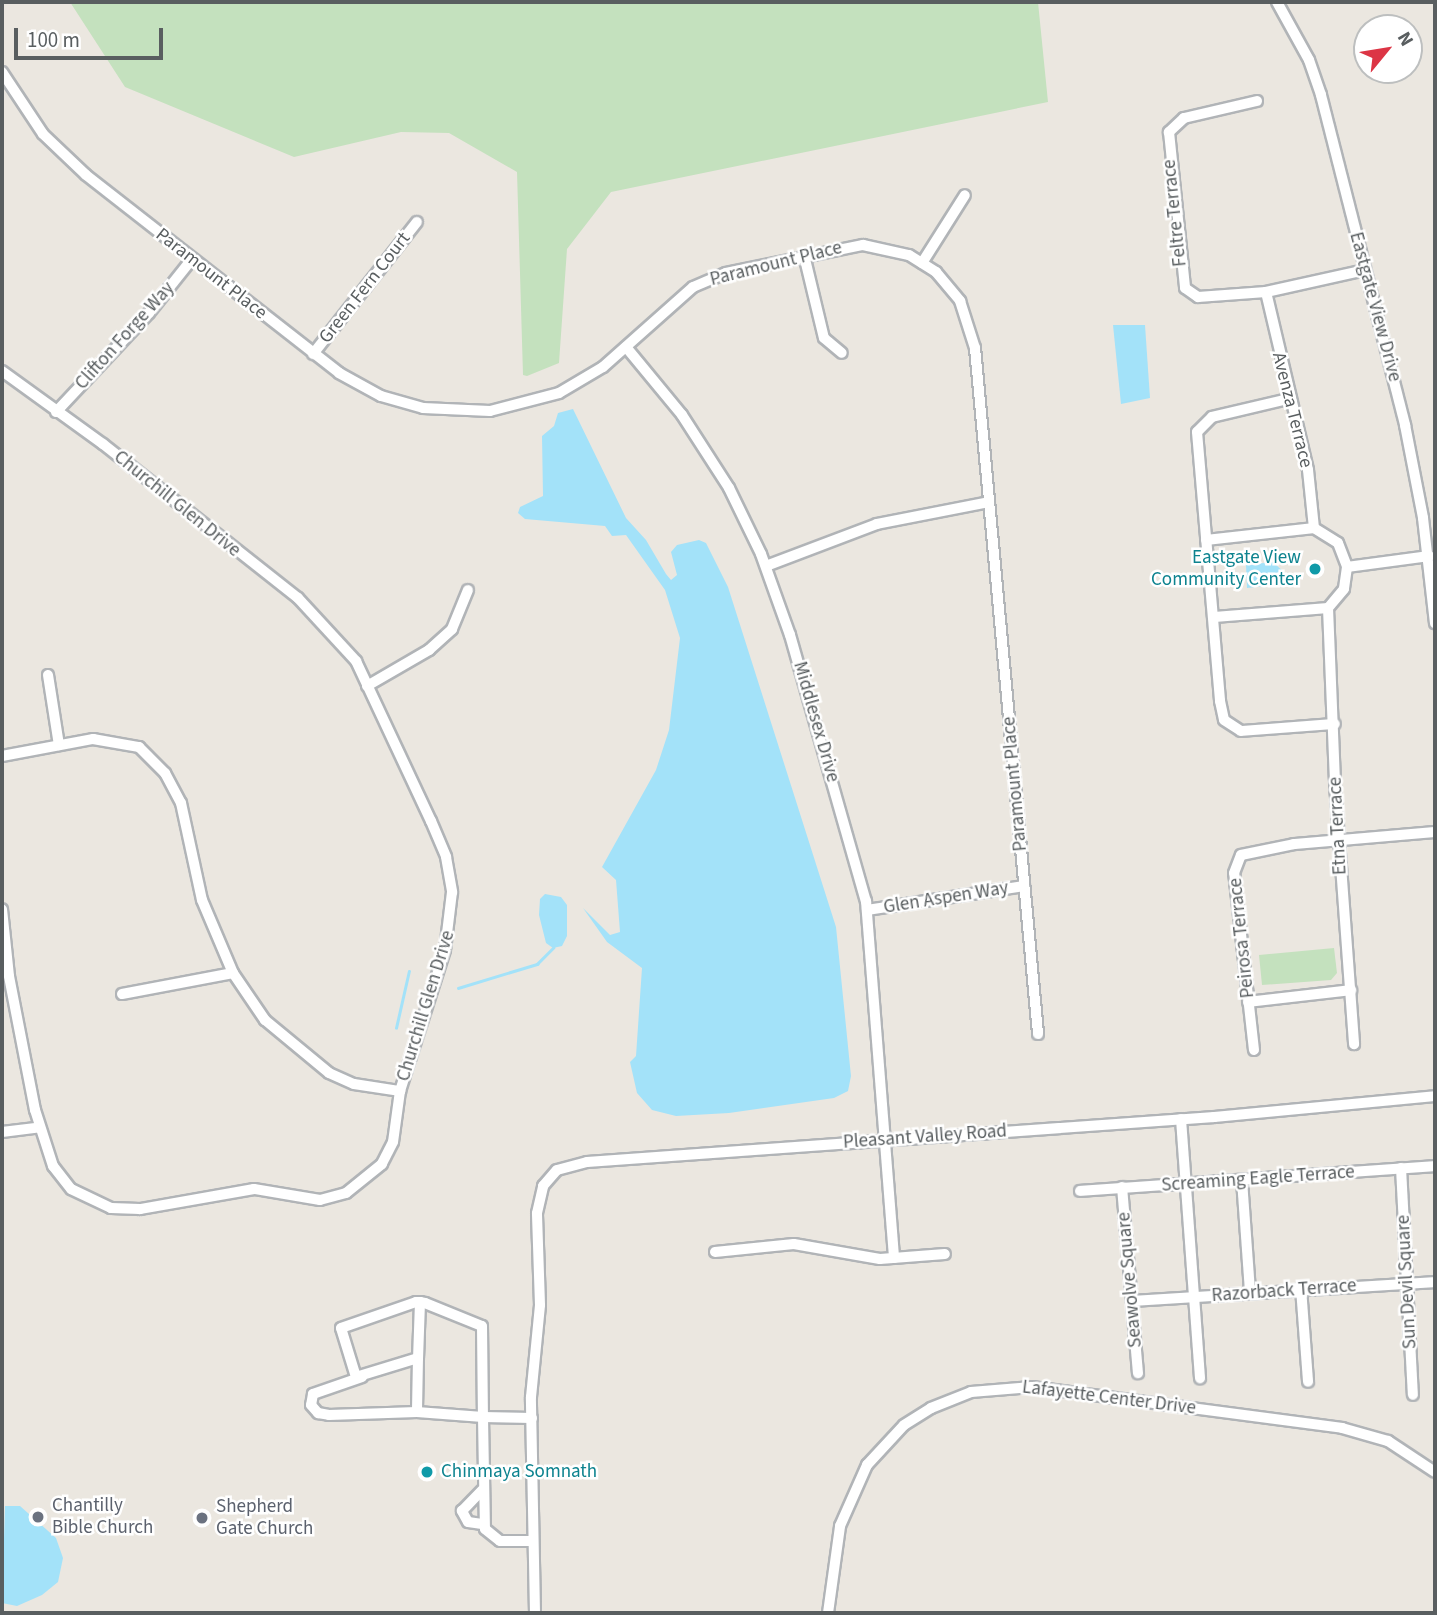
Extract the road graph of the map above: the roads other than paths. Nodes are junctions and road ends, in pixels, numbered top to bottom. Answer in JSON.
{"nodes":[{"id":1,"x":1278,"y":2,"type":"edge"},
{"id":2,"x":2,"y":72,"type":"edge"},
{"id":3,"x":1257,"y":101,"type":"dead end"},
{"id":4,"x":965,"y":195,"type":"dead end"},
{"id":5,"x":417,"y":222,"type":"dead end"},
{"id":6,"x":804,"y":255,"type":"junction"},
{"id":7,"x":192,"y":259,"type":"junction"},
{"id":8,"x":922,"y":262,"type":"junction"},
{"id":9,"x":1365,"y":270,"type":"junction"},
{"id":10,"x":1266,"y":292,"type":"junction"},
{"id":11,"x":626,"y":347,"type":"junction"},
{"id":12,"x":842,"y":353,"type":"dead end"},
{"id":13,"x":313,"y":354,"type":"junction"},
{"id":14,"x":2,"y":371,"type":"edge"},
{"id":15,"x":1288,"y":399,"type":"junction"},
{"id":16,"x":56,"y":412,"type":"junction"},
{"id":17,"x":989,"y":502,"type":"junction"},
{"id":18,"x":1314,"y":528,"type":"junction"},
{"id":19,"x":1206,"y":540,"type":"junction"},
{"id":20,"x":1429,"y":556,"type":"junction"},
{"id":21,"x":766,"y":566,"type":"junction"},
{"id":22,"x":1347,"y":567,"type":"junction"},
{"id":23,"x":468,"y":590,"type":"dead end"},
{"id":24,"x":1328,"y":608,"type":"junction"},
{"id":25,"x":1214,"y":617,"type":"junction"},
{"id":26,"x":1435,"y":623,"type":"edge"},
{"id":27,"x":48,"y":675,"type":"dead end"},
{"id":28,"x":367,"y":686,"type":"junction"},
{"id":29,"x":1335,"y":724,"type":"junction"},
{"id":30,"x":59,"y":745,"type":"junction"},
{"id":31,"x":2,"y":756,"type":"edge"},
{"id":32,"x":1435,"y":832,"type":"edge"},
{"id":33,"x":1339,"y":840,"type":"junction"},
{"id":34,"x":1024,"y":886,"type":"junction"},
{"id":35,"x":2,"y":909,"type":"edge"},
{"id":36,"x":867,"y":910,"type":"junction"},
{"id":37,"x":233,"y":974,"type":"junction"},
{"id":38,"x":1351,"y":990,"type":"junction"},
{"id":39,"x":122,"y":994,"type":"dead end"},
{"id":40,"x":1248,"y":1002,"type":"junction"},
{"id":41,"x":1038,"y":1034,"type":"dead end"},
{"id":42,"x":1354,"y":1044,"type":"dead end"},
{"id":43,"x":1254,"y":1050,"type":"dead end"},
{"id":44,"x":400,"y":1091,"type":"junction"},
{"id":45,"x":1435,"y":1096,"type":"edge"},
{"id":46,"x":1181,"y":1119,"type":"junction"},
{"id":47,"x":40,"y":1127,"type":"junction"},
{"id":48,"x":2,"y":1132,"type":"edge"},
{"id":49,"x":886,"y":1140,"type":"junction"},
{"id":50,"x":1435,"y":1166,"type":"edge"},
{"id":51,"x":1401,"y":1168,"type":"junction"},
{"id":52,"x":1242,"y":1180,"type":"junction"},
{"id":53,"x":1184,"y":1184,"type":"junction"},
{"id":54,"x":1122,"y":1187,"type":"junction"},
{"id":55,"x":1080,"y":1191,"type":"dead end"},
{"id":56,"x":715,"y":1252,"type":"dead end"},
{"id":57,"x":945,"y":1254,"type":"dead end"},
{"id":58,"x":894,"y":1258,"type":"junction"},
{"id":59,"x":1435,"y":1282,"type":"edge"},
{"id":60,"x":1407,"y":1283,"type":"junction"},
{"id":61,"x":1301,"y":1289,"type":"junction"},
{"id":62,"x":1250,"y":1292,"type":"junction"},
{"id":63,"x":1193,"y":1296,"type":"junction"},
{"id":64,"x":1133,"y":1301,"type":"junction"},
{"id":65,"x":420,"y":1302,"type":"junction"},
{"id":66,"x":418,"y":1358,"type":"junction"},
{"id":67,"x":1139,"y":1373,"type":"dead end"},
{"id":68,"x":362,"y":1377,"type":"junction"},
{"id":69,"x":1200,"y":1378,"type":"dead end"},
{"id":70,"x":1308,"y":1382,"type":"dead end"},
{"id":71,"x":1413,"y":1395,"type":"dead end"},
{"id":72,"x":417,"y":1412,"type":"junction"},
{"id":73,"x":483,"y":1417,"type":"junction"},
{"id":74,"x":532,"y":1418,"type":"junction"},
{"id":75,"x":1435,"y":1472,"type":"edge"},
{"id":76,"x":482,"y":1490,"type":"junction"},
{"id":77,"x":482,"y":1524,"type":"junction"},
{"id":78,"x":533,"y":1541,"type":"junction"},
{"id":79,"x":535,"y":1613,"type":"edge"},
{"id":80,"x":828,"y":1613,"type":"edge"}],
"edges":[{"from":1,"to":9,"type":"street","name":"Eastgate View Drive"},
{"from":2,"to":7,"type":"street","name":"Paramount Place"},
{"from":3,"to":10,"type":"street","name":"Feltre Terrace"},
{"from":4,"to":8,"type":"street"},
{"from":5,"to":13,"type":"street","name":"Green Fern Court"},
{"from":6,"to":8,"type":"street","name":"Paramount Place"},
{"from":6,"to":11,"type":"street","name":"Paramount Place"},
{"from":6,"to":12,"type":"street"},
{"from":7,"to":13,"type":"street","name":"Paramount Place"},
{"from":7,"to":16,"type":"street","name":"Clifton Forge Way"},
{"from":8,"to":17,"type":"street","name":"Paramount Place"},
{"from":9,"to":10,"type":"street","name":"Feltre Terrace"},
{"from":9,"to":20,"type":"street","name":"Eastgate View Drive"},
{"from":10,"to":15,"type":"street","name":"Avenza Terrace"},
{"from":11,"to":13,"type":"street","name":"Paramount Place"},
{"from":11,"to":21,"type":"street","name":"Middlesex Drive"},
{"from":14,"to":16,"type":"street","name":"Churchill Glen Drive"},
{"from":15,"to":18,"type":"street","name":"Avenza Terrace"},
{"from":15,"to":19,"type":"street"},
{"from":16,"to":28,"type":"street","name":"Churchill Glen Drive"},
{"from":17,"to":21,"type":"street"},
{"from":17,"to":34,"type":"street","name":"Paramount Place"},
{"from":18,"to":19,"type":"street"},
{"from":18,"to":22,"type":"street"},
{"from":19,"to":25,"type":"street"},
{"from":20,"to":22,"type":"street"},
{"from":20,"to":26,"type":"street","name":"Eastgate View Drive"},
{"from":21,"to":36,"type":"street","name":"Middlesex Drive"},
{"from":22,"to":24,"type":"street"},
{"from":23,"to":28,"type":"street"},
{"from":24,"to":25,"type":"street"},
{"from":24,"to":29,"type":"street","name":"Etna Terrace"},
{"from":25,"to":29,"type":"street"},
{"from":27,"to":30,"type":"street"},
{"from":28,"to":44,"type":"street","name":"Churchill Glen Drive"},
{"from":29,"to":33,"type":"street","name":"Etna Terrace"},
{"from":30,"to":31,"type":"street"},
{"from":30,"to":37,"type":"street"},
{"from":32,"to":33,"type":"street","name":"Peirosa Terrace"},
{"from":33,"to":38,"type":"street","name":"Etna Terrace"},
{"from":33,"to":40,"type":"street","name":"Peirosa Terrace"},
{"from":34,"to":36,"type":"street","name":"Glen Aspen Way"},
{"from":34,"to":41,"type":"street","name":"Paramount Place"},
{"from":35,"to":47,"type":"street","name":"Churchill Glen Drive"},
{"from":36,"to":49,"type":"street","name":"Middlesex Drive"},
{"from":37,"to":39,"type":"street"},
{"from":37,"to":44,"type":"street"},
{"from":38,"to":40,"type":"street"},
{"from":38,"to":42,"type":"street","name":"Etna Terrace"},
{"from":40,"to":43,"type":"street","name":"Peirosa Terrace"},
{"from":44,"to":47,"type":"street","name":"Churchill Glen Drive"},
{"from":45,"to":46,"type":"street","name":"Pleasant Valley Road"},
{"from":46,"to":49,"type":"street","name":"Pleasant Valley Road"},
{"from":46,"to":53,"type":"street"},
{"from":47,"to":48,"type":"street"},
{"from":49,"to":58,"type":"street","name":"Middlesex Drive"},
{"from":49,"to":74,"type":"street","name":"Pleasant Valley Road"},
{"from":50,"to":51,"type":"street","name":"Screaming Eagle Terrace"},
{"from":51,"to":52,"type":"street","name":"Screaming Eagle Terrace"},
{"from":51,"to":60,"type":"street","name":"Sun Devil Square"},
{"from":52,"to":53,"type":"street","name":"Screaming Eagle Terrace"},
{"from":52,"to":62,"type":"street"},
{"from":53,"to":54,"type":"street","name":"Screaming Eagle Terrace"},
{"from":53,"to":63,"type":"street"},
{"from":54,"to":55,"type":"street","name":"Screaming Eagle Terrace"},
{"from":54,"to":64,"type":"street","name":"Seawolve Square"},
{"from":56,"to":58,"type":"street"},
{"from":57,"to":58,"type":"street"},
{"from":59,"to":60,"type":"street","name":"Razorback Terrace"},
{"from":60,"to":61,"type":"street","name":"Razorback Terrace"},
{"from":60,"to":71,"type":"street","name":"Sun Devil Square"},
{"from":61,"to":62,"type":"street","name":"Razorback Terrace"},
{"from":61,"to":70,"type":"street"},
{"from":62,"to":63,"type":"street","name":"Razorback Terrace"},
{"from":63,"to":64,"type":"street","name":"Razorback Terrace"},
{"from":63,"to":69,"type":"street"},
{"from":64,"to":67,"type":"street","name":"Seawolve Square"},
{"from":65,"to":66,"type":"street"},
{"from":65,"to":68,"type":"street"},
{"from":65,"to":73,"type":"street"},
{"from":66,"to":68,"type":"street"},
{"from":66,"to":72,"type":"street"},
{"from":68,"to":72,"type":"street"},
{"from":72,"to":73,"type":"street"},
{"from":73,"to":74,"type":"street"},
{"from":73,"to":76,"type":"street"},
{"from":74,"to":78,"type":"street","name":"Pleasant Valley Road"},
{"from":75,"to":80,"type":"street","name":"Lafayette Center Drive"},
{"from":76,"to":77,"type":"street"},
{"from":76,"to":77,"type":"street"},
{"from":77,"to":78,"type":"street"},
{"from":78,"to":79,"type":"street","name":"Pleasant Valley Road"}]}
